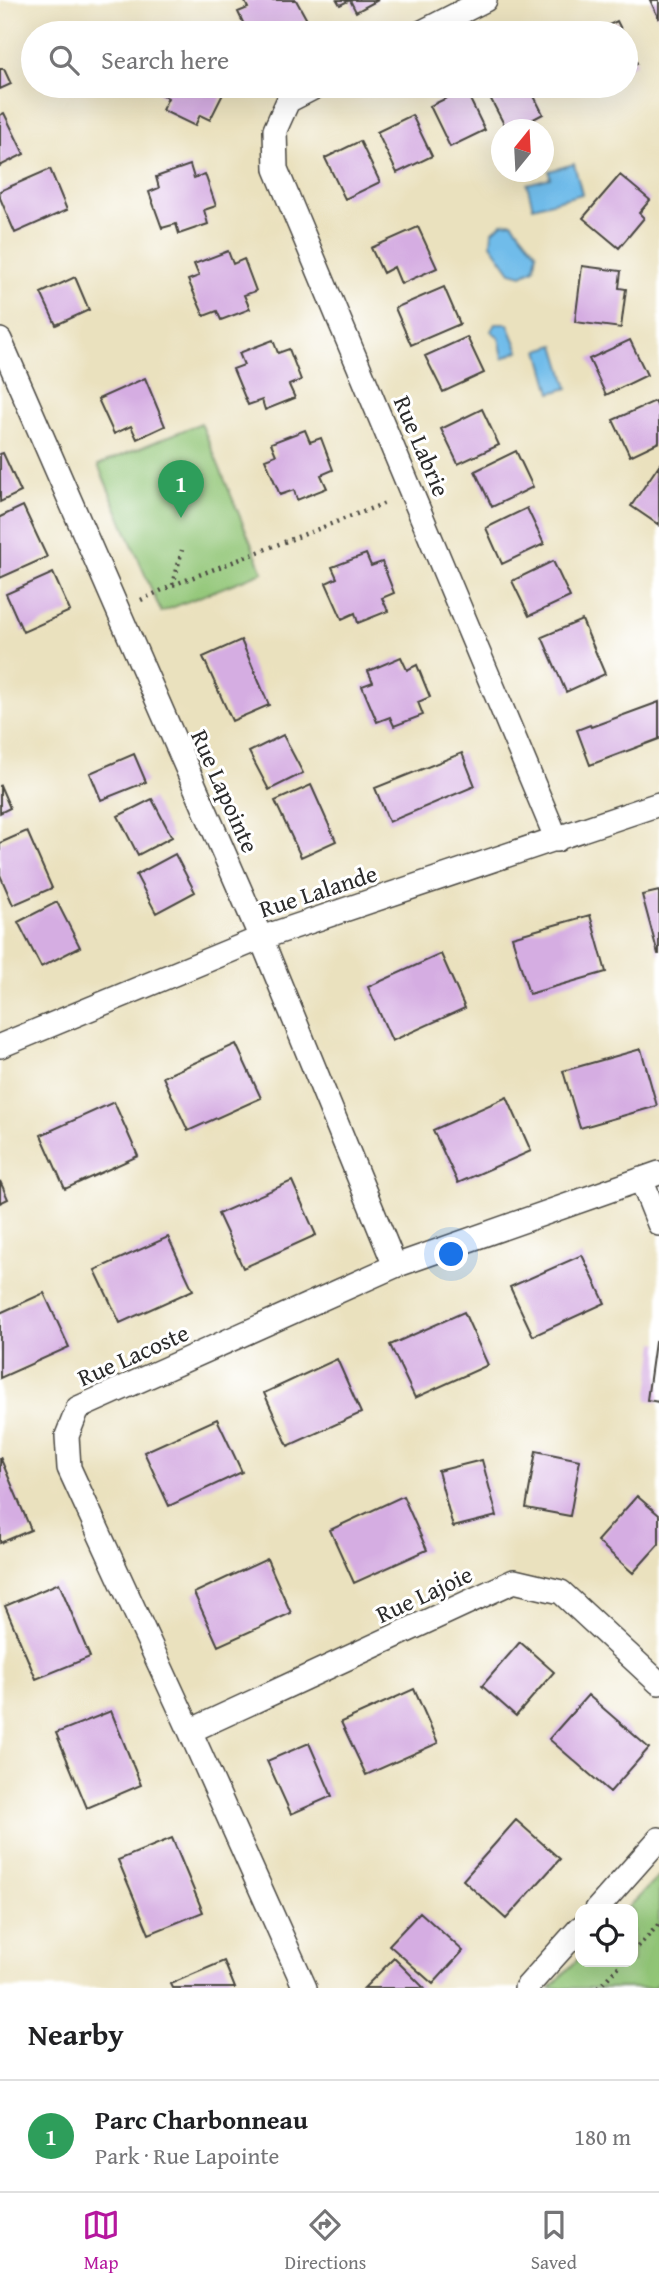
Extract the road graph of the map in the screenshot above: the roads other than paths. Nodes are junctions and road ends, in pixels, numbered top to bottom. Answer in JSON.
{"nodes":[{"id":1,"x":485,"y":0,"type":"edge"},
{"id":2,"x":444,"y":21,"type":"edge"},
{"id":3,"x":294,"y":98,"type":"edge"},
{"id":4,"x":0,"y":340,"type":"edge"},
{"id":5,"x":659,"y":804,"type":"edge"},
{"id":6,"x":557,"y":839,"type":"junction"},
{"id":7,"x":261,"y":937,"type":"junction"},
{"id":8,"x":0,"y":1046,"type":"edge"},
{"id":9,"x":650,"y":1176,"type":"edge"},
{"id":10,"x":659,"y":1224,"type":"edge"},
{"id":11,"x":396,"y":1266,"type":"junction"},
{"id":12,"x":659,"y":1683,"type":"edge"},
{"id":13,"x":190,"y":1731,"type":"junction"},
{"id":14,"x":659,"y":1839,"type":"edge"},
{"id":15,"x":601,"y":1904,"type":"edge"},
{"id":16,"x":575,"y":1934,"type":"edge"},
{"id":17,"x":305,"y":1988,"type":"edge"},
{"id":18,"x":526,"y":1988,"type":"edge"}],
"edges":[{"from":1,"to":2,"type":"street"},
{"from":3,"to":6,"type":"street","name":"Rue Labrie"},
{"from":4,"to":7,"type":"street","name":"Rue Lapointe"},
{"from":5,"to":6,"type":"street","name":"Rue Lalande"},
{"from":6,"to":7,"type":"street","name":"Rue Lalande"},
{"from":7,"to":8,"type":"street","name":"Rue Lalande"},
{"from":7,"to":11,"type":"street","name":"Rue Lapointe"},
{"from":9,"to":10,"type":"street","name":"Rue Lacoste"},
{"from":9,"to":11,"type":"street","name":"Rue Lacoste"},
{"from":11,"to":13,"type":"street","name":"Rue Lacoste"},
{"from":12,"to":13,"type":"street","name":"Rue Lajoie"},
{"from":13,"to":17,"type":"street","name":"Rue Lacoste"},
{"from":14,"to":15,"type":"street"},
{"from":16,"to":18,"type":"street"}]}
